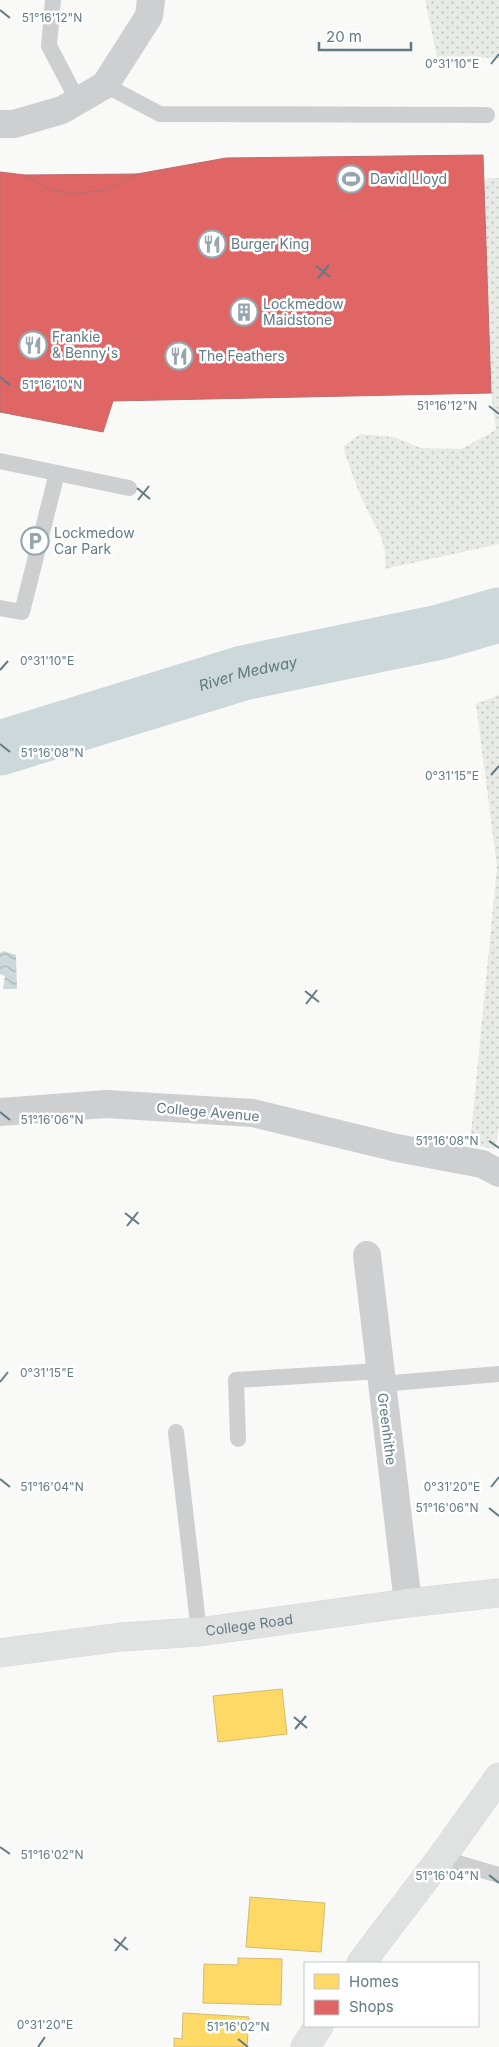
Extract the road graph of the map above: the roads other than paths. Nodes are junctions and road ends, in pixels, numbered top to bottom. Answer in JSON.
{"nodes":[{"id":1,"x":53,"y":0,"type":"edge"},
{"id":2,"x":152,"y":0,"type":"edge"},
{"id":3,"x":105,"y":85,"type":"junction"},
{"id":4,"x":78,"y":101,"type":"junction"},
{"id":5,"x":487,"y":115,"type":"dead end"},
{"id":6,"x":0,"y":124,"type":"edge"},
{"id":7,"x":0,"y":461,"type":"edge"},
{"id":8,"x":57,"y":473,"type":"junction"},
{"id":9,"x":129,"y":488,"type":"dead end"},
{"id":10,"x":0,"y":608,"type":"edge"},
{"id":11,"x":0,"y":1112,"type":"edge"},
{"id":12,"x":499,"y":1173,"type":"edge"},
{"id":13,"x":368,"y":1255,"type":"dead end"},
{"id":14,"x":499,"y":1374,"type":"edge"},
{"id":15,"x":380,"y":1377,"type":"junction"},
{"id":16,"x":176,"y":1432,"type":"dead end"},
{"id":17,"x":238,"y":1439,"type":"dead end"},
{"id":18,"x":499,"y":1593,"type":"edge"},
{"id":19,"x":408,"y":1603,"type":"junction"},
{"id":20,"x":199,"y":1632,"type":"junction"},
{"id":21,"x":0,"y":1653,"type":"edge"},
{"id":22,"x":499,"y":1777,"type":"edge"},
{"id":23,"x":441,"y":1858,"type":"junction"},
{"id":24,"x":499,"y":1875,"type":"edge"},
{"id":25,"x":362,"y":1962,"type":"edge"},
{"id":26,"x":318,"y":2027,"type":"edge"},
{"id":27,"x":305,"y":2047,"type":"edge"}],
"edges":[{"from":1,"to":4,"type":"lane"},
{"from":2,"to":3,"type":"street"},
{"from":3,"to":4,"type":"street"},
{"from":3,"to":5,"type":"lane"},
{"from":4,"to":6,"type":"street"},
{"from":7,"to":8,"type":"lane"},
{"from":8,"to":9,"type":"lane"},
{"from":8,"to":10,"type":"lane"},
{"from":11,"to":12,"type":"street","name":"College Avenue"},
{"from":13,"to":15,"type":"street","name":"Greenhithe"},
{"from":14,"to":15,"type":"lane"},
{"from":15,"to":17,"type":"lane"},
{"from":15,"to":19,"type":"street","name":"Greenhithe"},
{"from":16,"to":20,"type":"lane"},
{"from":18,"to":19,"type":"main road","name":"College Road"},
{"from":19,"to":20,"type":"main road","name":"College Road"},
{"from":20,"to":21,"type":"main road","name":"College Road"},
{"from":22,"to":23,"type":"main road"},
{"from":23,"to":24,"type":"lane"},
{"from":23,"to":25,"type":"main road"},
{"from":26,"to":27,"type":"main road"}]}
